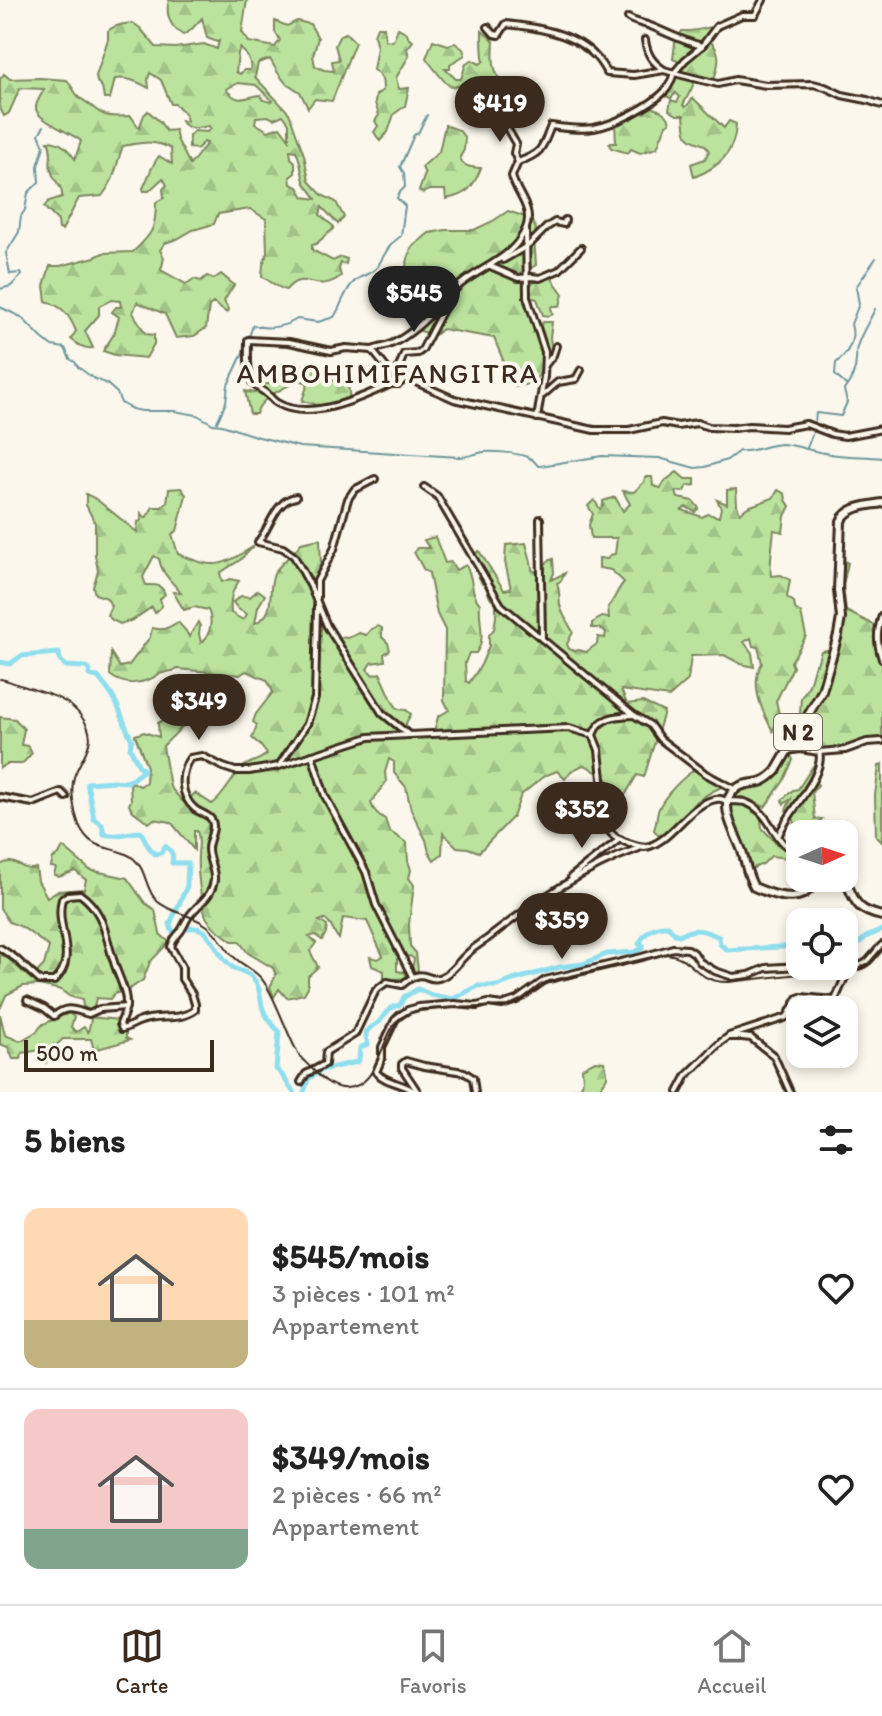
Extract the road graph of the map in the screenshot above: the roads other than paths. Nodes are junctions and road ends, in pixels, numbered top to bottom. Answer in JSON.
{"nodes":[{"id":1,"x":763,"y":0,"type":"edge"},
{"id":2,"x":628,"y":18,"type":"dead end"},
{"id":3,"x":488,"y":27,"type":"dead end"},
{"id":4,"x":645,"y":40,"type":"dead end"},
{"id":5,"x":702,"y":46,"type":"junction"},
{"id":6,"x":664,"y":70,"type":"junction"},
{"id":7,"x":674,"y":73,"type":"junction"},
{"id":8,"x":882,"y":105,"type":"edge"},
{"id":9,"x":499,"y":114,"type":"dead end"},
{"id":10,"x":518,"y":162,"type":"junction"},
{"id":11,"x":565,"y":220,"type":"dead end"},
{"id":12,"x":526,"y":229,"type":"junction"},
{"id":13,"x":526,"y":246,"type":"junction"},
{"id":14,"x":581,"y":248,"type":"dead end"},
{"id":15,"x":490,"y":266,"type":"junction"},
{"id":16,"x":526,"y":278,"type":"junction"},
{"id":17,"x":451,"y":294,"type":"junction"},
{"id":18,"x":556,"y":346,"type":"dead end"},
{"id":19,"x":372,"y":350,"type":"junction"},
{"id":20,"x":546,"y":365,"type":"junction"},
{"id":21,"x":581,"y":370,"type":"dead end"},
{"id":22,"x":396,"y":375,"type":"junction"},
{"id":23,"x":406,"y":378,"type":"junction"},
{"id":24,"x":541,"y":397,"type":"junction"},
{"id":25,"x":537,"y":418,"type":"junction"},
{"id":26,"x":882,"y":429,"type":"edge"},
{"id":27,"x":375,"y":479,"type":"dead end"},
{"id":28,"x":424,"y":487,"type":"dead end"},
{"id":29,"x":296,"y":497,"type":"dead end"},
{"id":30,"x":882,"y":503,"type":"edge"},
{"id":31,"x":540,"y":519,"type":"dead end"},
{"id":32,"x":317,"y":603,"type":"junction"},
{"id":33,"x":882,"y":616,"type":"edge"},
{"id":34,"x":542,"y":639,"type":"junction"},
{"id":35,"x":882,"y":659,"type":"edge"},
{"id":36,"x":634,"y":715,"type":"junction"},
{"id":37,"x":409,"y":735,"type":"junction"},
{"id":38,"x":593,"y":735,"type":"junction"},
{"id":39,"x":882,"y":741,"type":"edge"},
{"id":40,"x":787,"y":751,"type":"junction"},
{"id":41,"x":819,"y":752,"type":"junction"},
{"id":42,"x":312,"y":755,"type":"junction"},
{"id":43,"x":279,"y":766,"type":"junction"},
{"id":44,"x":735,"y":790,"type":"junction"},
{"id":45,"x":0,"y":797,"type":"edge"},
{"id":46,"x":66,"y":797,"type":"dead end"},
{"id":47,"x":727,"y":801,"type":"junction"},
{"id":48,"x":778,"y":837,"type":"junction"},
{"id":49,"x":620,"y":839,"type":"junction"},
{"id":50,"x":786,"y":845,"type":"edge"},
{"id":51,"x":641,"y":847,"type":"junction"},
{"id":52,"x":564,"y":883,"type":"junction"},
{"id":53,"x":808,"y":892,"type":"edge"},
{"id":54,"x":851,"y":892,"type":"edge"},
{"id":55,"x":882,"y":916,"type":"edge"},
{"id":56,"x":882,"y":945,"type":"edge"},
{"id":57,"x":0,"y":948,"type":"edge"},
{"id":58,"x":858,"y":966,"type":"edge"},
{"id":59,"x":786,"y":967,"type":"edge"},
{"id":60,"x":412,"y":976,"type":"junction"},
{"id":61,"x":844,"y":980,"type":"edge"},
{"id":62,"x":27,"y":1000,"type":"dead end"},
{"id":63,"x":126,"y":1007,"type":"junction"},
{"id":64,"x":728,"y":1037,"type":"junction"},
{"id":65,"x":301,"y":1082,"type":"dead end"},
{"id":66,"x":416,"y":1092,"type":"edge"},
{"id":67,"x":475,"y":1092,"type":"edge"},
{"id":68,"x":678,"y":1092,"type":"edge"},
{"id":69,"x":790,"y":1092,"type":"edge"}],
"edges":[{"from":1,"to":5,"type":"street"},
{"from":2,"to":5,"type":"street"},
{"from":3,"to":6,"type":"street"},
{"from":4,"to":6,"type":"street"},
{"from":5,"to":7,"type":"street"},
{"from":6,"to":7,"type":"street"},
{"from":7,"to":8,"type":"street"},
{"from":7,"to":10,"type":"street"},
{"from":9,"to":10,"type":"street"},
{"from":10,"to":12,"type":"street"},
{"from":11,"to":13,"type":"street"},
{"from":12,"to":13,"type":"street"},
{"from":12,"to":15,"type":"street"},
{"from":13,"to":15,"type":"street"},
{"from":13,"to":16,"type":"street"},
{"from":14,"to":16,"type":"street"},
{"from":15,"to":16,"type":"street"},
{"from":15,"to":17,"type":"street"},
{"from":16,"to":20,"type":"street"},
{"from":17,"to":19,"type":"street"},
{"from":17,"to":22,"type":"street"},
{"from":18,"to":20,"type":"street"},
{"from":19,"to":22,"type":"street"},
{"from":19,"to":23,"type":"street"},
{"from":20,"to":24,"type":"street"},
{"from":21,"to":24,"type":"street"},
{"from":22,"to":23,"type":"street"},
{"from":23,"to":25,"type":"street"},
{"from":24,"to":25,"type":"street"},
{"from":25,"to":26,"type":"street"},
{"from":27,"to":32,"type":"street"},
{"from":28,"to":34,"type":"street"},
{"from":29,"to":32,"type":"street"},
{"from":30,"to":40,"type":"main road","number":"N 2"},
{"from":31,"to":34,"type":"street"},
{"from":32,"to":37,"type":"street"},
{"from":32,"to":43,"type":"street"},
{"from":33,"to":35,"type":"street"},
{"from":34,"to":36,"type":"street"},
{"from":36,"to":38,"type":"street"},
{"from":36,"to":44,"type":"street"},
{"from":37,"to":38,"type":"street"},
{"from":37,"to":42,"type":"street"},
{"from":38,"to":49,"type":"street"},
{"from":39,"to":41,"type":"street"},
{"from":40,"to":41,"type":"street"},
{"from":40,"to":44,"type":"main road","number":"N 2"},
{"from":41,"to":48,"type":"street"},
{"from":42,"to":43,"type":"street"},
{"from":42,"to":60,"type":"street"},
{"from":43,"to":63,"type":"street"},
{"from":44,"to":47,"type":"main road"},
{"from":45,"to":46,"type":"street"},
{"from":47,"to":48,"type":"street"},
{"from":47,"to":51,"type":"street"},
{"from":47,"to":53,"type":"main road"},
{"from":48,"to":50,"type":"street"},
{"from":49,"to":51,"type":"street"},
{"from":49,"to":52,"type":"street"},
{"from":51,"to":52,"type":"street"},
{"from":52,"to":60,"type":"street"},
{"from":54,"to":55,"type":"main road"},
{"from":56,"to":58,"type":"street"},
{"from":57,"to":63,"type":"street"},
{"from":59,"to":66,"type":"street"},
{"from":60,"to":65,"type":"street"},
{"from":61,"to":64,"type":"street"},
{"from":62,"to":63,"type":"street"},
{"from":64,"to":68,"type":"street"},
{"from":64,"to":69,"type":"street"},
{"from":66,"to":67,"type":"street"}]}
